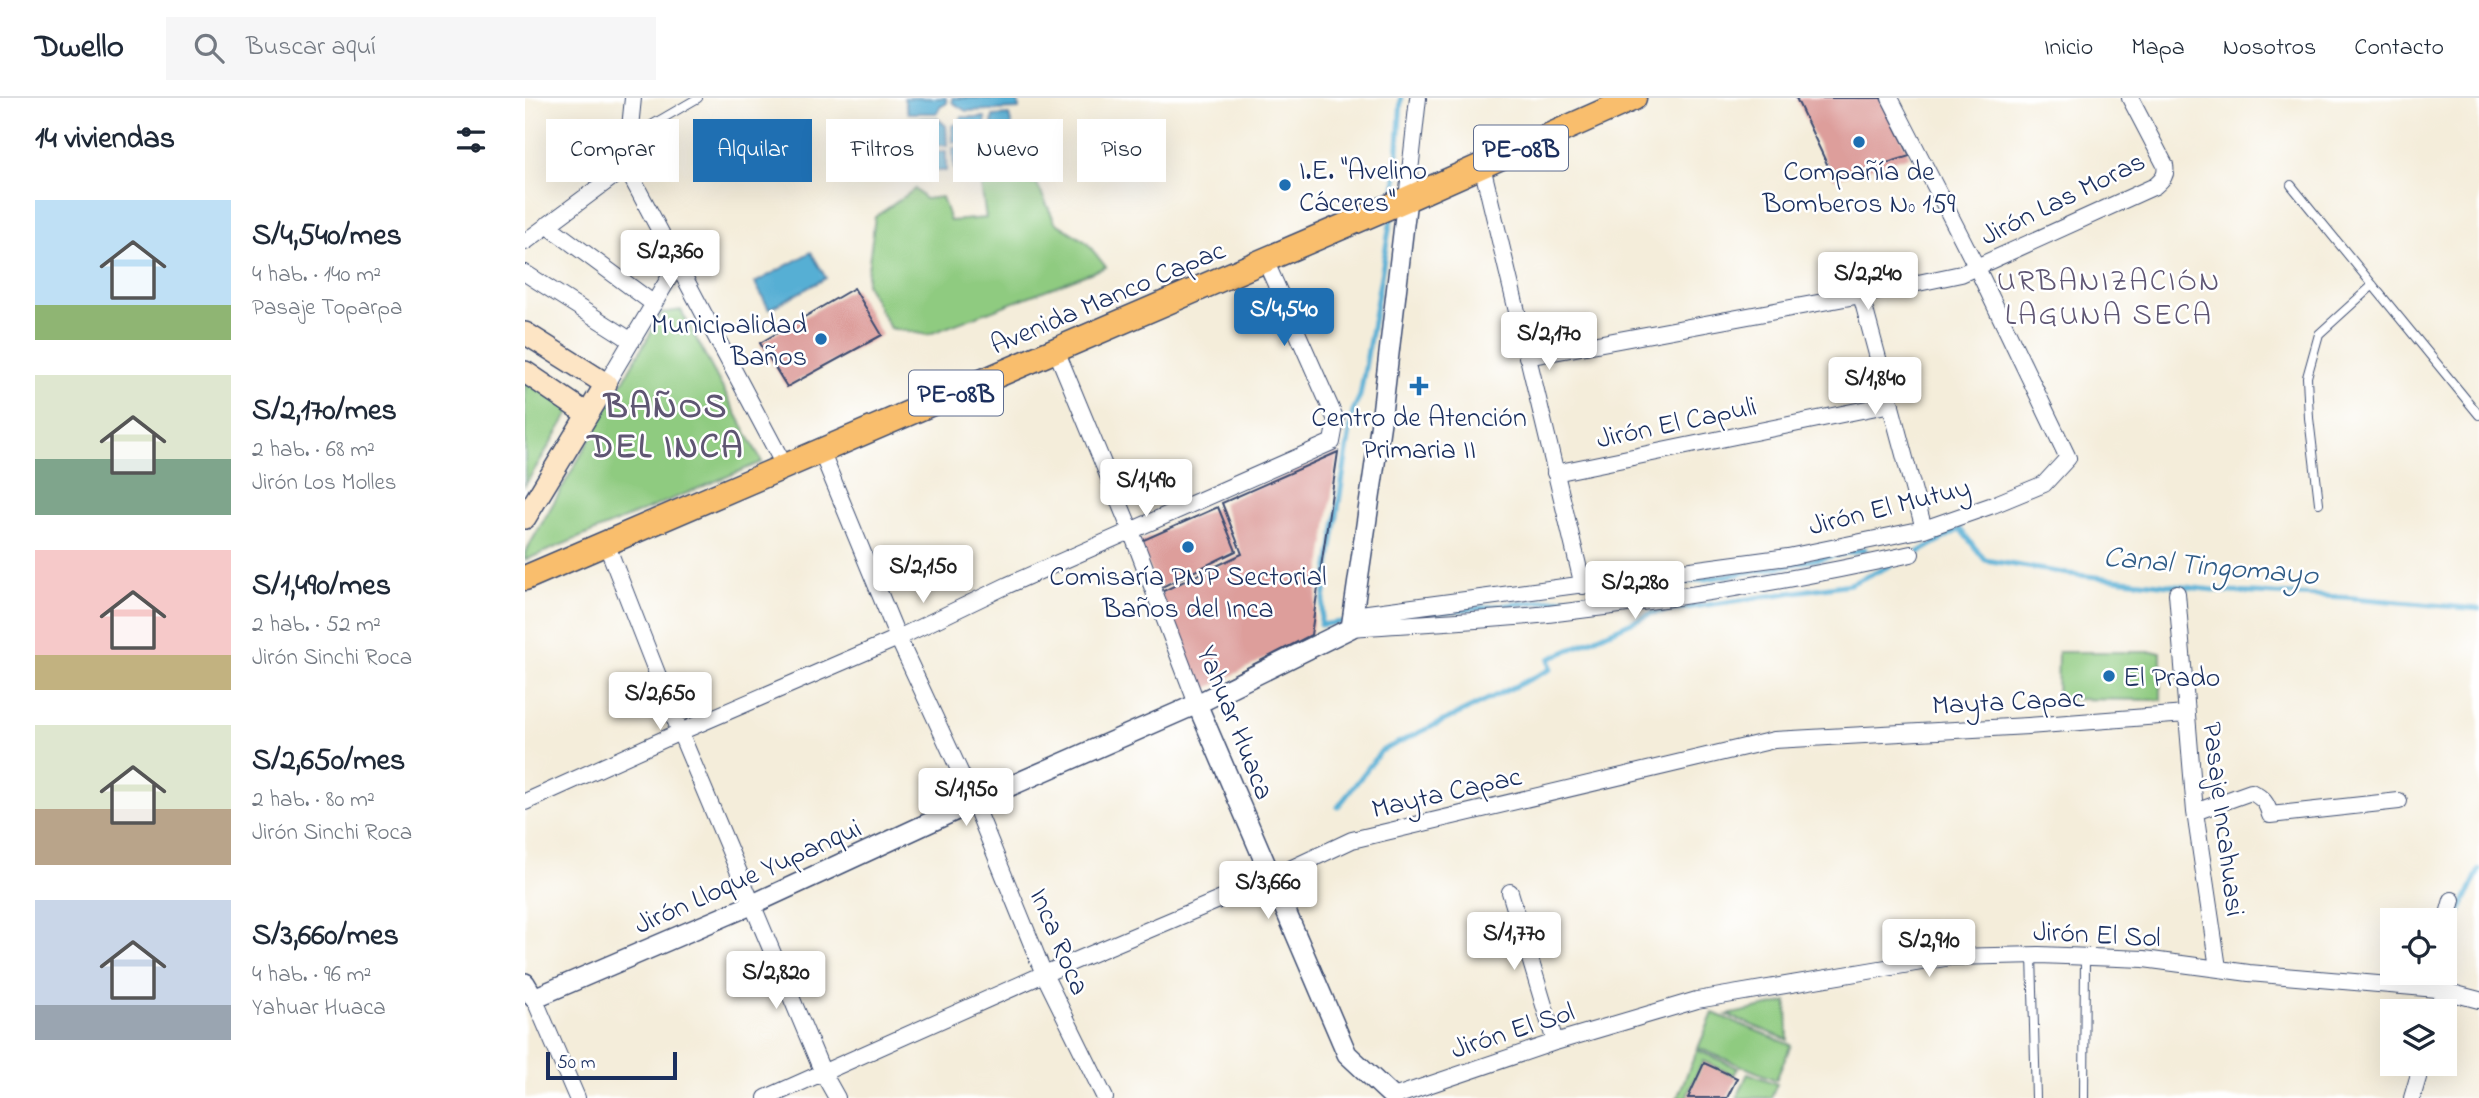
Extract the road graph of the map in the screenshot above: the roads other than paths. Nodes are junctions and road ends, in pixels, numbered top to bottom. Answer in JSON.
{"nodes":[{"id":1,"x":633,"y":98,"type":"edge"},
{"id":2,"x":698,"y":98,"type":"edge"},
{"id":3,"x":1417,"y":98,"type":"edge"},
{"id":4,"x":1634,"y":98,"type":"edge"},
{"id":5,"x":1890,"y":98,"type":"edge"},
{"id":6,"x":2130,"y":98,"type":"edge"},
{"id":7,"x":631,"y":119,"type":"edge"},
{"id":8,"x":662,"y":119,"type":"edge"},
{"id":9,"x":1482,"y":166,"type":"junction"},
{"id":10,"x":606,"y":182,"type":"edge"},
{"id":11,"x":635,"y":182,"type":"edge"},
{"id":12,"x":2291,"y":185,"type":"dead end"},
{"id":13,"x":1398,"y":203,"type":"junction"},
{"id":14,"x":547,"y":225,"type":"junction"},
{"id":15,"x":525,"y":242,"type":"edge"},
{"id":16,"x":1265,"y":260,"type":"junction"},
{"id":17,"x":678,"y":263,"type":"junction"},
{"id":18,"x":1977,"y":268,"type":"junction"},
{"id":19,"x":525,"y":273,"type":"edge"},
{"id":20,"x":2373,"y":285,"type":"junction"},
{"id":21,"x":1861,"y":295,"type":"junction"},
{"id":22,"x":654,"y":304,"type":"junction"},
{"id":23,"x":525,"y":333,"type":"edge"},
{"id":24,"x":632,"y":341,"type":"junction"},
{"id":25,"x":1056,"y":350,"type":"junction"},
{"id":26,"x":1527,"y":357,"type":"junction"},
{"id":27,"x":525,"y":372,"type":"edge"},
{"id":28,"x":605,"y":384,"type":"junction"},
{"id":29,"x":1891,"y":404,"type":"junction"},
{"id":30,"x":587,"y":414,"type":"junction"},
{"id":31,"x":2479,"y":415,"type":"edge"},
{"id":32,"x":821,"y":451,"type":"junction"},
{"id":33,"x":785,"y":467,"type":"junction"},
{"id":34,"x":1555,"y":473,"type":"junction"},
{"id":35,"x":2319,"y":503,"type":"dead end"},
{"id":36,"x":525,"y":518,"type":"edge"},
{"id":37,"x":1924,"y":529,"type":"junction"},
{"id":38,"x":1131,"y":531,"type":"junction"},
{"id":39,"x":606,"y":543,"type":"junction"},
{"id":40,"x":1911,"y":554,"type":"dead end"},
{"id":41,"x":525,"y":578,"type":"edge"},
{"id":42,"x":1583,"y":586,"type":"junction"},
{"id":43,"x":2177,"y":593,"type":"dead end"},
{"id":44,"x":1352,"y":621,"type":"junction"},
{"id":45,"x":898,"y":638,"type":"junction"},
{"id":46,"x":1197,"y":704,"type":"junction"},
{"id":47,"x":2186,"y":714,"type":"junction"},
{"id":48,"x":680,"y":732,"type":"junction"},
{"id":49,"x":2399,"y":801,"type":"dead end"},
{"id":50,"x":525,"y":802,"type":"edge"},
{"id":51,"x":974,"y":802,"type":"junction"},
{"id":52,"x":2195,"y":813,"type":"junction"},
{"id":53,"x":1271,"y":878,"type":"junction"},
{"id":54,"x":1510,"y":892,"type":"dead end"},
{"id":55,"x":2452,"y":900,"type":"dead end"},
{"id":56,"x":751,"y":905,"type":"junction"},
{"id":57,"x":2450,"y":908,"type":"edge"},
{"id":58,"x":2032,"y":955,"type":"junction"},
{"id":59,"x":2085,"y":956,"type":"junction"},
{"id":60,"x":2218,"y":968,"type":"junction"},
{"id":61,"x":1044,"y":974,"type":"junction"},
{"id":62,"x":2380,"y":977,"type":"edge"},
{"id":63,"x":2436,"y":985,"type":"edge"},
{"id":64,"x":529,"y":991,"type":"edge"},
{"id":65,"x":2444,"y":991,"type":"junction"},
{"id":66,"x":2442,"y":999,"type":"edge"},
{"id":67,"x":2479,"y":1000,"type":"edge"},
{"id":68,"x":1555,"y":1042,"type":"junction"},
{"id":69,"x":823,"y":1073,"type":"junction"},
{"id":70,"x":2418,"y":1076,"type":"edge"},
{"id":71,"x":577,"y":1098,"type":"edge"},
{"id":72,"x":766,"y":1098,"type":"edge"},
{"id":73,"x":837,"y":1098,"type":"edge"},
{"id":74,"x":1105,"y":1098,"type":"edge"},
{"id":75,"x":1393,"y":1098,"type":"edge"},
{"id":76,"x":2036,"y":1098,"type":"edge"},
{"id":77,"x":2084,"y":1098,"type":"edge"},
{"id":78,"x":2411,"y":1098,"type":"edge"}],
"edges":[{"from":1,"to":7,"type":"street"},
{"from":2,"to":8,"type":"lane"},
{"from":3,"to":13,"type":"street"},
{"from":4,"to":9,"type":"main road","name":"Avenida Manco Capac","number":"PE-08B"},
{"from":5,"to":18,"type":"street","name":"Jirón El Mutuy"},
{"from":6,"to":18,"type":"street","name":"Jirón Las Moras"},
{"from":9,"to":13,"type":"main road","name":"Avenida Manco Capac","number":"PE-08B"},
{"from":9,"to":26,"type":"street"},
{"from":10,"to":14,"type":"street"},
{"from":11,"to":17,"type":"street"},
{"from":12,"to":20,"type":"lane"},
{"from":13,"to":16,"type":"main road","name":"Avenida Manco Capac","number":"PE-08B"},
{"from":13,"to":44,"type":"street"},
{"from":14,"to":15,"type":"street"},
{"from":14,"to":22,"type":"street"},
{"from":16,"to":25,"type":"main road","name":"Avenida Manco Capac","number":"PE-08B"},
{"from":16,"to":38,"type":"street"},
{"from":17,"to":22,"type":"street"},
{"from":17,"to":33,"type":"street"},
{"from":18,"to":21,"type":"street","name":"Jirón Las Moras"},
{"from":18,"to":37,"type":"street","name":"Jirón El Mutuy"},
{"from":19,"to":24,"type":"street"},
{"from":20,"to":31,"type":"lane"},
{"from":20,"to":35,"type":"lane"},
{"from":21,"to":26,"type":"street","name":"Jirón Las Moras"},
{"from":21,"to":29,"type":"street"},
{"from":22,"to":24,"type":"street"},
{"from":23,"to":28,"type":"main road"},
{"from":24,"to":28,"type":"street"},
{"from":25,"to":32,"type":"main road","name":"Avenida Manco Capac","number":"PE-08B"},
{"from":25,"to":38,"type":"street","name":"Yahuar Huaca"},
{"from":26,"to":34,"type":"street"},
{"from":27,"to":30,"type":"main road"},
{"from":28,"to":30,"type":"main road"},
{"from":29,"to":34,"type":"street","name":"Jirón El Capuli"},
{"from":29,"to":37,"type":"street"},
{"from":30,"to":36,"type":"main road"},
{"from":32,"to":33,"type":"main road","name":"Avenida Manco Capac","number":"PE-08B"},
{"from":32,"to":45,"type":"street","name":"Inca Roca"},
{"from":33,"to":39,"type":"main road","name":"Avenida Manco Capac","number":"PE-08B"},
{"from":34,"to":42,"type":"street"},
{"from":37,"to":42,"type":"street","name":"Jirón El Mutuy"},
{"from":38,"to":45,"type":"street"},
{"from":38,"to":46,"type":"street","name":"Yahuar Huaca"},
{"from":39,"to":41,"type":"main road","name":"Avenida Manco Capac","number":"PE-08B"},
{"from":39,"to":48,"type":"street"},
{"from":40,"to":44,"type":"street"},
{"from":42,"to":44,"type":"street","name":"Jirón El Mutuy"},
{"from":43,"to":47,"type":"street","name":"Pasaje Incahuasi"},
{"from":44,"to":46,"type":"street","name":"Jirón Lloque Yupanqui"},
{"from":45,"to":48,"type":"street"},
{"from":45,"to":51,"type":"street","name":"Inca Roca"},
{"from":46,"to":51,"type":"street","name":"Jirón Lloque Yupanqui"},
{"from":46,"to":53,"type":"street","name":"Yahuar Huaca"},
{"from":47,"to":52,"type":"street","name":"Pasaje Incahuasi"},
{"from":47,"to":53,"type":"street","name":"Mayta Capac"},
{"from":48,"to":50,"type":"street"},
{"from":48,"to":56,"type":"street"},
{"from":49,"to":52,"type":"street"},
{"from":51,"to":56,"type":"street","name":"Jirón Lloque Yupanqui"},
{"from":51,"to":61,"type":"street","name":"Inca Roca"},
{"from":52,"to":60,"type":"street","name":"Pasaje Incahuasi"},
{"from":53,"to":61,"type":"street","name":"Mayta Capac"},
{"from":53,"to":75,"type":"street","name":"Yahuar Huaca"},
{"from":54,"to":68,"type":"street"},
{"from":55,"to":57,"type":"street"},
{"from":56,"to":64,"type":"street","name":"Jirón Lloque Yupanqui"},
{"from":56,"to":69,"type":"street"},
{"from":58,"to":59,"type":"street","name":"Jirón El Sol"},
{"from":58,"to":68,"type":"street","name":"Jirón El Sol"},
{"from":58,"to":76,"type":"lane"},
{"from":59,"to":60,"type":"street","name":"Jirón El Sol"},
{"from":59,"to":77,"type":"lane"},
{"from":60,"to":62,"type":"street","name":"Jirón El Sol"},
{"from":61,"to":69,"type":"street","name":"Mayta Capac"},
{"from":61,"to":74,"type":"street","name":"Inca Roca"},
{"from":63,"to":65,"type":"street","name":"Jirón El Sol"},
{"from":64,"to":71,"type":"street"},
{"from":65,"to":66,"type":"street"},
{"from":65,"to":67,"type":"street","name":"Jirón El Sol"},
{"from":68,"to":75,"type":"street","name":"Jirón El Sol"},
{"from":69,"to":72,"type":"street","name":"Mayta Capac"},
{"from":69,"to":73,"type":"street"},
{"from":70,"to":78,"type":"street"}]}
